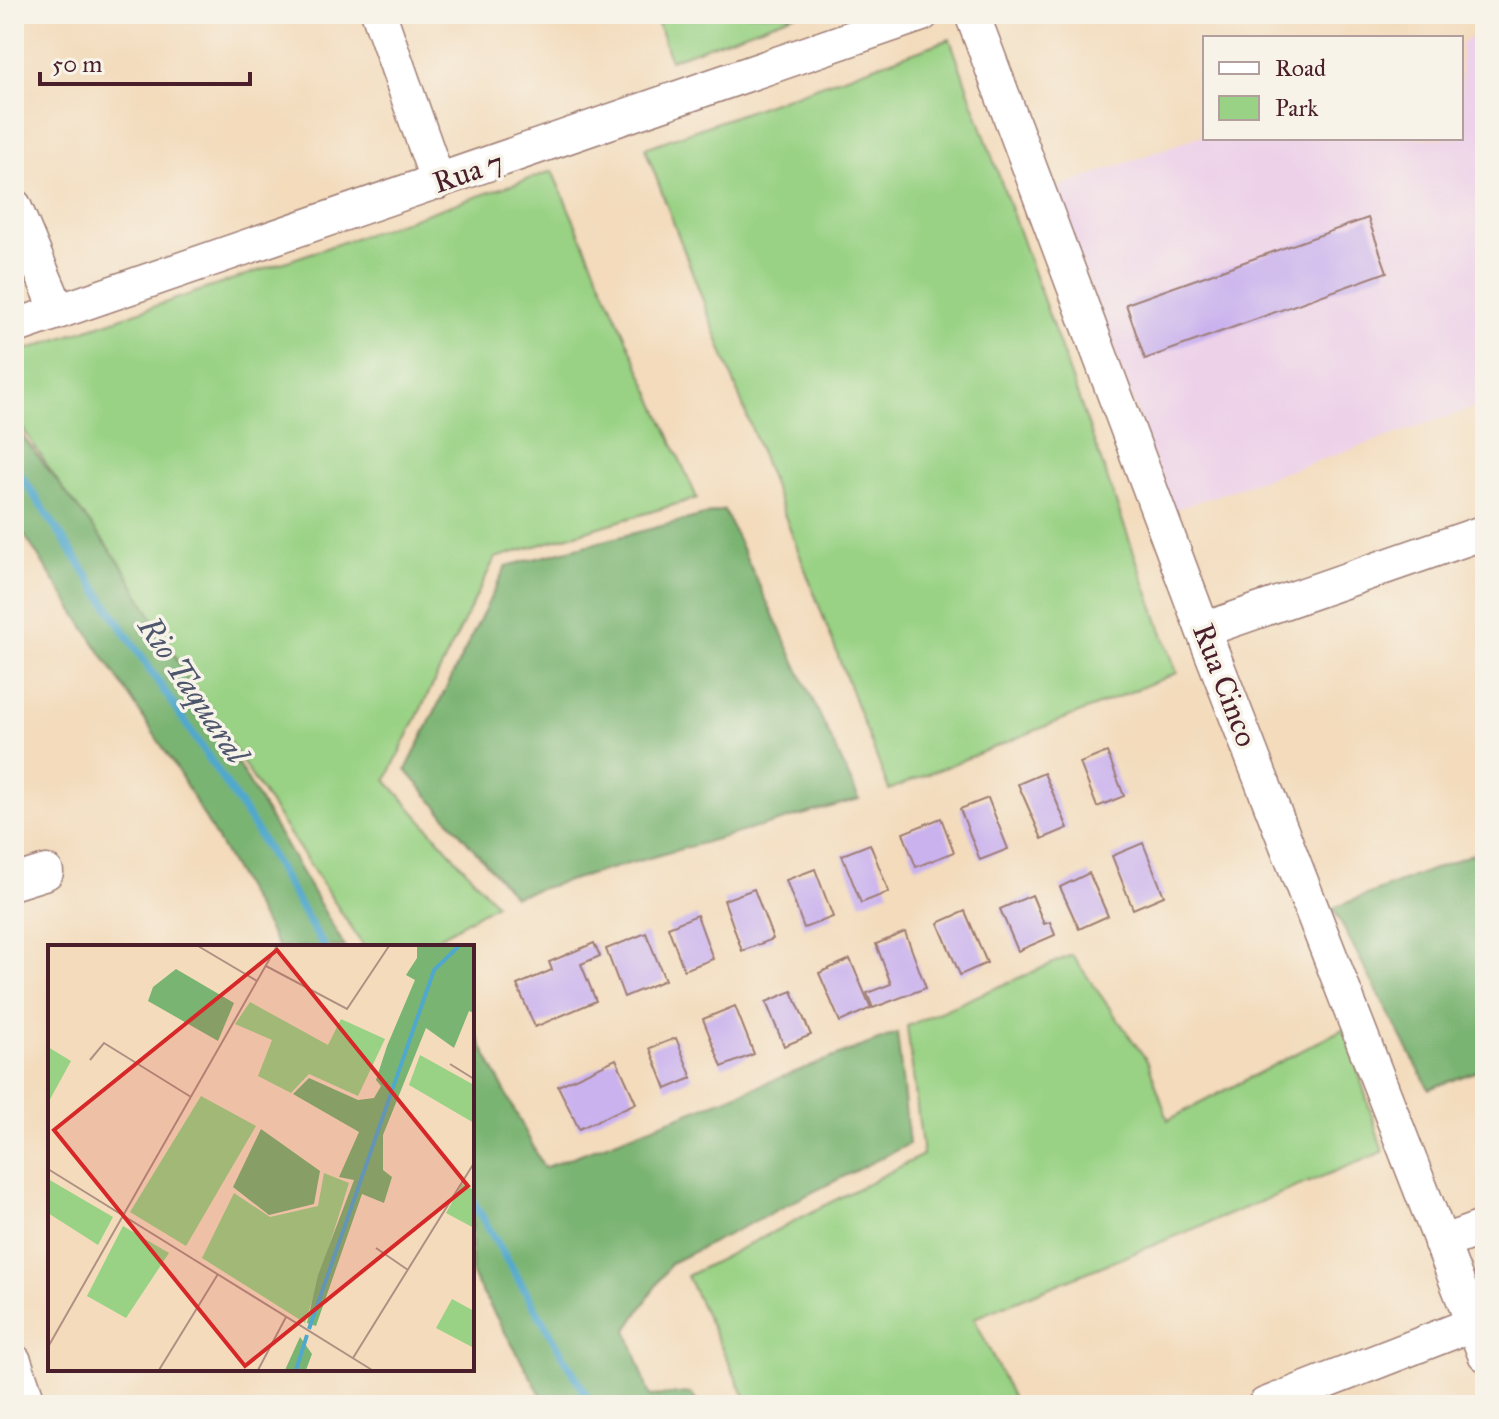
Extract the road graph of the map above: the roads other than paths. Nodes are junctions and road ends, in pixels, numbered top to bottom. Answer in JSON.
{"nodes":[{"id":1,"x":379,"y":14,"type":"edge"},
{"id":2,"x":922,"y":14,"type":"edge"},
{"id":3,"x":972,"y":14,"type":"edge"},
{"id":4,"x":438,"y":182,"type":"junction"},
{"id":5,"x":14,"y":206,"type":"edge"},
{"id":6,"x":58,"y":311,"type":"junction"},
{"id":7,"x":14,"y":327,"type":"edge"},
{"id":8,"x":1485,"y":532,"type":"edge"},
{"id":9,"x":1203,"y":630,"type":"junction"},
{"id":10,"x":46,"y":872,"type":"dead end"},
{"id":11,"x":14,"y":882,"type":"edge"},
{"id":12,"x":1485,"y":1227,"type":"edge"},
{"id":13,"x":1441,"y":1243,"type":"junction"},
{"id":14,"x":1479,"y":1339,"type":"edge"},
{"id":15,"x":14,"y":1361,"type":"edge"},
{"id":16,"x":29,"y":1405,"type":"edge"},
{"id":17,"x":1265,"y":1405,"type":"edge"}],
"edges":[{"from":1,"to":4,"type":"street"},
{"from":2,"to":4,"type":"street","name":"Rua 7"},
{"from":3,"to":9,"type":"street","name":"Rua Cinco"},
{"from":4,"to":6,"type":"street","name":"Rua 7"},
{"from":5,"to":6,"type":"street"},
{"from":6,"to":7,"type":"street","name":"Rua 7"},
{"from":8,"to":9,"type":"street"},
{"from":9,"to":13,"type":"street","name":"Rua Cinco"},
{"from":10,"to":11,"type":"street"},
{"from":12,"to":13,"type":"street"},
{"from":13,"to":14,"type":"street","name":"Rua Cinco"},
{"from":14,"to":17,"type":"street"},
{"from":15,"to":16,"type":"street"}]}
